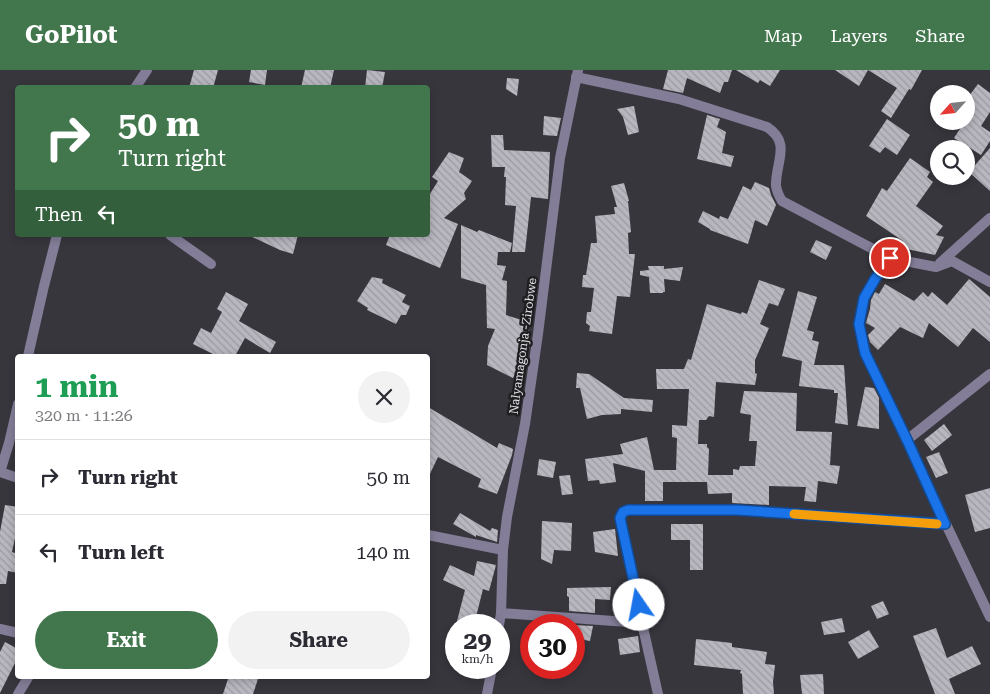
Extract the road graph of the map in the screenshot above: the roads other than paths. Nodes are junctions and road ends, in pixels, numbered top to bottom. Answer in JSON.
{"nodes":[{"id":1,"x":148,"y":70,"type":"edge"},
{"id":2,"x":577,"y":73,"type":"edge"},
{"id":3,"x":137,"y":85,"type":"edge"},
{"id":4,"x":990,"y":218,"type":"edge"},
{"id":5,"x":56,"y":237,"type":"edge"},
{"id":6,"x":173,"y":237,"type":"edge"},
{"id":7,"x":890,"y":258,"type":"junction"},
{"id":8,"x":211,"y":264,"type":"dead end"},
{"id":9,"x":936,"y":267,"type":"junction"},
{"id":10,"x":990,"y":282,"type":"edge"},
{"id":11,"x":28,"y":354,"type":"edge"},
{"id":12,"x":990,"y":374,"type":"edge"},
{"id":13,"x":15,"y":417,"type":"edge"},
{"id":14,"x":907,"y":440,"type":"junction"},
{"id":15,"x":0,"y":472,"type":"edge"},
{"id":16,"x":15,"y":477,"type":"edge"},
{"id":17,"x":945,"y":524,"type":"junction"},
{"id":18,"x":430,"y":535,"type":"edge"},
{"id":19,"x":503,"y":550,"type":"junction"},
{"id":20,"x":501,"y":612,"type":"joint"},
{"id":21,"x":990,"y":617,"type":"edge"},
{"id":22,"x":642,"y":623,"type":"junction"},
{"id":23,"x":0,"y":629,"type":"edge"},
{"id":24,"x":15,"y":632,"type":"edge"},
{"id":25,"x":27,"y":679,"type":"edge"},
{"id":26,"x":490,"y":679,"type":"edge"},
{"id":27,"x":18,"y":694,"type":"edge"},
{"id":28,"x":487,"y":694,"type":"edge"},
{"id":29,"x":658,"y":694,"type":"edge"}],
"edges":[{"from":1,"to":3,"type":"street"},
{"from":2,"to":7,"type":"street"},
{"from":2,"to":19,"type":"street","name":"Nalyamagonja -Zirobwe"},
{"from":4,"to":9,"type":"street"},
{"from":5,"to":11,"type":"street"},
{"from":6,"to":8,"type":"street"},
{"from":7,"to":9,"type":"street"},
{"from":7,"to":14,"type":"street"},
{"from":9,"to":10,"type":"street"},
{"from":12,"to":14,"type":"street"},
{"from":13,"to":15,"type":"street"},
{"from":14,"to":17,"type":"street"},
{"from":15,"to":16,"type":"street"},
{"from":17,"to":21,"type":"street"},
{"from":17,"to":22,"type":"street"},
{"from":18,"to":19,"type":"street"},
{"from":19,"to":20,"type":"street","name":"Nalyamagonja -Zirobwe"},
{"from":20,"to":22,"type":"street"},
{"from":22,"to":29,"type":"street"},
{"from":23,"to":24,"type":"street"},
{"from":25,"to":27,"type":"street"},
{"from":26,"to":28,"type":"street"}]}
